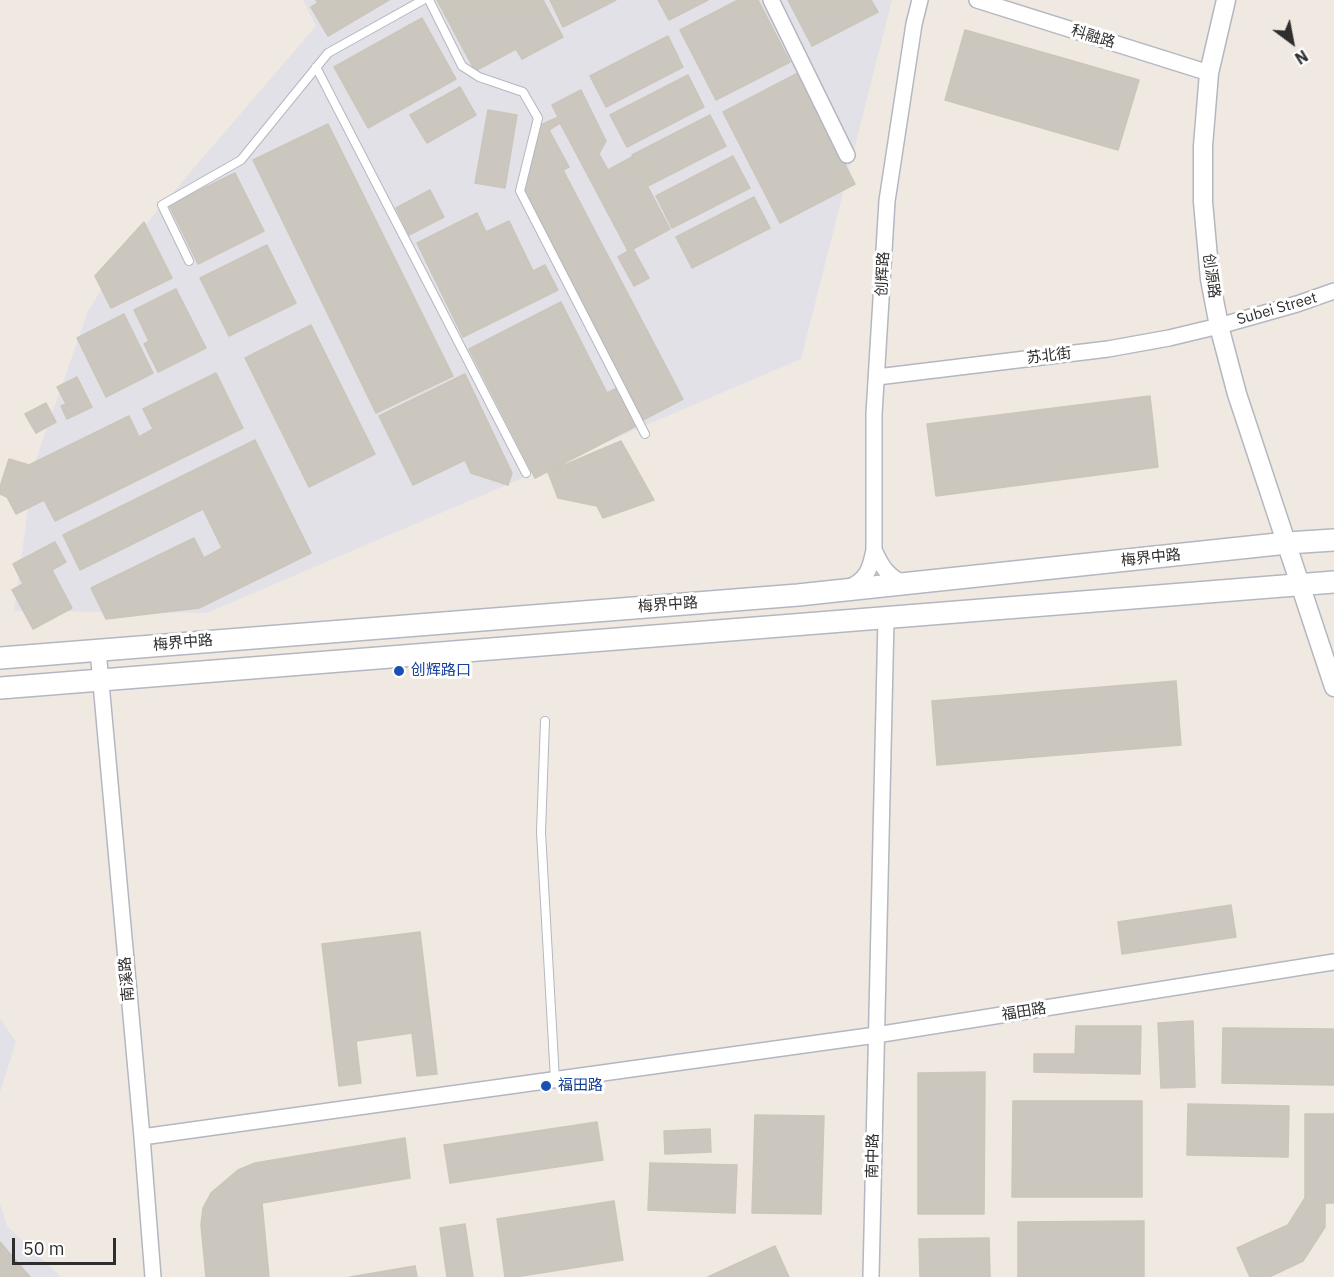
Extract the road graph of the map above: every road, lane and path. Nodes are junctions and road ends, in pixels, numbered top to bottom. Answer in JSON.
{"nodes":[{"id":1,"x":423,"y":0,"type":"edge"},
{"id":2,"x":429,"y":0,"type":"edge"},
{"id":3,"x":771,"y":0,"type":"edge"},
{"id":4,"x":920,"y":0,"type":"edge"},
{"id":5,"x":977,"y":0,"type":"edge"},
{"id":6,"x":1226,"y":0,"type":"edge"},
{"id":7,"x":316,"y":67,"type":"junction"},
{"id":8,"x":1209,"y":73,"type":"junction"},
{"id":9,"x":848,"y":155,"type":"dead end"},
{"id":10,"x":189,"y":261,"type":"dead end"},
{"id":11,"x":1334,"y":291,"type":"edge"},
{"id":12,"x":1219,"y":326,"type":"junction"},
{"id":13,"x":877,"y":377,"type":"junction"},
{"id":14,"x":645,"y":434,"type":"dead end"},
{"id":15,"x":526,"y":473,"type":"dead end"},
{"id":16,"x":1334,"y":540,"type":"edge"},
{"id":17,"x":1287,"y":543,"type":"junction"},
{"id":18,"x":874,"y":550,"type":"junction"},
{"id":19,"x":1334,"y":582,"type":"edge"},
{"id":20,"x":905,"y":584,"type":"junction"},
{"id":21,"x":1301,"y":585,"type":"junction"},
{"id":22,"x":843,"y":590,"type":"junction"},
{"id":23,"x":886,"y":618,"type":"junction"},
{"id":24,"x":98,"y":650,"type":"junction"},
{"id":25,"x":0,"y":658,"type":"edge"},
{"id":26,"x":100,"y":681,"type":"junction"},
{"id":27,"x":0,"y":687,"type":"edge"},
{"id":28,"x":1334,"y":687,"type":"edge"},
{"id":29,"x":545,"y":722,"type":"dead end"},
{"id":30,"x":1334,"y":962,"type":"edge"},
{"id":31,"x":876,"y":1035,"type":"junction"},
{"id":32,"x":555,"y":1080,"type":"junction"},
{"id":33,"x":142,"y":1137,"type":"junction"},
{"id":34,"x":153,"y":1277,"type":"edge"},
{"id":35,"x":871,"y":1277,"type":"edge"}],
"edges":[{"from":1,"to":7,"type":"lane"},
{"from":2,"to":14,"type":"lane"},
{"from":3,"to":9,"type":"street"},
{"from":4,"to":13,"type":"street","name":"创辉路"},
{"from":5,"to":8,"type":"street","name":"科融路"},
{"from":6,"to":8,"type":"street","name":"创源路"},
{"from":7,"to":10,"type":"lane"},
{"from":7,"to":15,"type":"lane"},
{"from":8,"to":12,"type":"street","name":"创源路"},
{"from":11,"to":12,"type":"street","name":"Subei Street"},
{"from":12,"to":13,"type":"street","name":"苏北街"},
{"from":12,"to":17,"type":"street","name":"创源路"},
{"from":13,"to":18,"type":"street","name":"创辉路"},
{"from":16,"to":17,"type":"main road","name":"梅界中路"},
{"from":17,"to":20,"type":"main road","name":"梅界中路"},
{"from":17,"to":21,"type":"street","name":"创源路"},
{"from":18,"to":20,"type":"street"},
{"from":18,"to":22,"type":"street"},
{"from":19,"to":21,"type":"main road","name":"梅界中路"},
{"from":20,"to":22,"type":"main road","name":"梅界中路"},
{"from":21,"to":23,"type":"main road","name":"梅界中路"},
{"from":21,"to":28,"type":"street"},
{"from":22,"to":24,"type":"main road","name":"梅界中路"},
{"from":23,"to":26,"type":"main road","name":"梅界中路"},
{"from":23,"to":31,"type":"street","name":"南中路"},
{"from":24,"to":25,"type":"main road","name":"梅界中路"},
{"from":24,"to":26,"type":"street","name":"南溪路"},
{"from":26,"to":27,"type":"main road","name":"梅界中路"},
{"from":26,"to":33,"type":"street","name":"南溪路"},
{"from":29,"to":32,"type":"lane"},
{"from":30,"to":31,"type":"street","name":"福田路"},
{"from":31,"to":32,"type":"street","name":"福田路"},
{"from":31,"to":35,"type":"street","name":"南中路"},
{"from":32,"to":33,"type":"street","name":"福田路"},
{"from":33,"to":34,"type":"street","name":"南溪路"}]}
